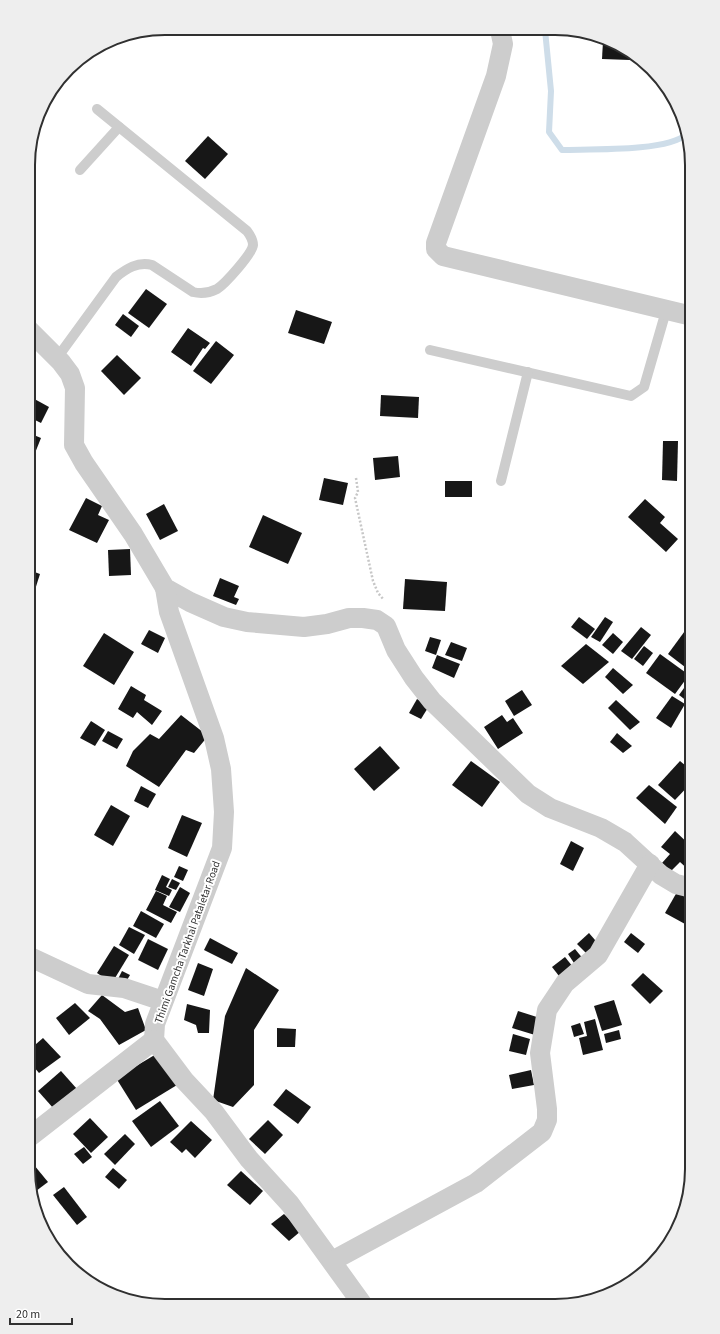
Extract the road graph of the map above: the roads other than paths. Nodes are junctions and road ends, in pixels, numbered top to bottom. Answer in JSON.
{"nodes":[{"id":1,"x":501,"y":35,"type":"edge"},
{"id":2,"x":97,"y":109,"type":"dead end"},
{"id":3,"x":119,"y":127,"type":"junction"},
{"id":4,"x":80,"y":170,"type":"dead end"},
{"id":5,"x":666,"y":311,"type":"junction"},
{"id":6,"x":685,"y":315,"type":"edge"},
{"id":7,"x":35,"y":336,"type":"edge"},
{"id":8,"x":430,"y":350,"type":"dead end"},
{"id":9,"x":57,"y":358,"type":"junction"},
{"id":10,"x":528,"y":372,"type":"junction"},
{"id":11,"x":501,"y":481,"type":"dead end"},
{"id":12,"x":165,"y":588,"type":"junction"},
{"id":13,"x":650,"y":864,"type":"junction"},
{"id":14,"x":685,"y":886,"type":"edge"},
{"id":15,"x":35,"y":959,"type":"edge"},
{"id":16,"x":164,"y":1001,"type":"junction"},
{"id":17,"x":154,"y":1040,"type":"junction"},
{"id":18,"x":35,"y":1133,"type":"edge"},
{"id":19,"x":332,"y":1261,"type":"junction"},
{"id":20,"x":358,"y":1299,"type":"edge"}],
"edges":[{"from":1,"to":5,"type":"street"},
{"from":2,"to":3,"type":"lane"},
{"from":3,"to":4,"type":"lane"},
{"from":3,"to":9,"type":"lane"},
{"from":5,"to":6,"type":"street"},
{"from":5,"to":10,"type":"lane"},
{"from":7,"to":9,"type":"street"},
{"from":8,"to":10,"type":"lane"},
{"from":9,"to":12,"type":"street"},
{"from":10,"to":11,"type":"lane"},
{"from":12,"to":13,"type":"street"},
{"from":12,"to":16,"type":"street","name":"Thimi Gamcha Tarkhal Pataletar Road"},
{"from":13,"to":14,"type":"street"},
{"from":13,"to":19,"type":"street"},
{"from":15,"to":16,"type":"street"},
{"from":16,"to":17,"type":"street","name":"Thimi Gamcha Tarkhal Pataletar Road"},
{"from":17,"to":18,"type":"street"},
{"from":17,"to":19,"type":"street"},
{"from":19,"to":20,"type":"street"}]}
